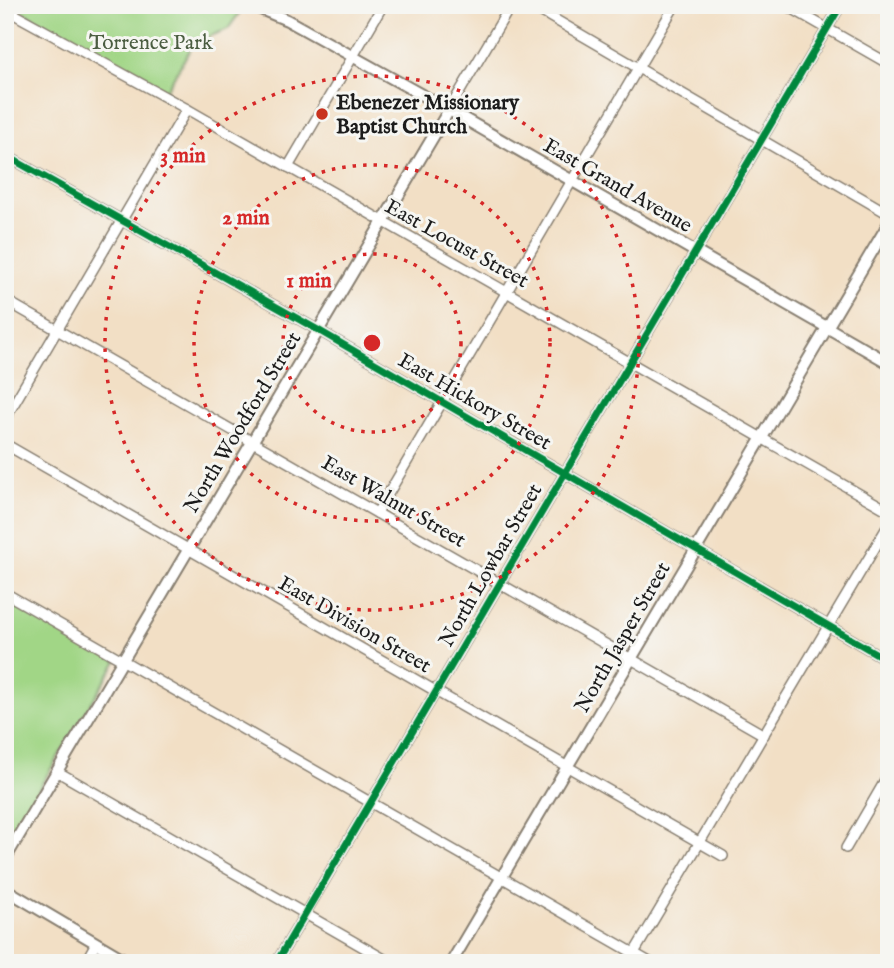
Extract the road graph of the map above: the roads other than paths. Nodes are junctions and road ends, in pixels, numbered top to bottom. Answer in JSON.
{"nodes":[{"id":1,"x":82,"y":5,"type":"edge"},
{"id":2,"x":107,"y":5,"type":"edge"},
{"id":3,"x":251,"y":5,"type":"edge"},
{"id":4,"x":383,"y":5,"type":"edge"},
{"id":5,"x":511,"y":5,"type":"edge"},
{"id":6,"x":530,"y":5,"type":"edge"},
{"id":7,"x":675,"y":5,"type":"edge"},
{"id":8,"x":786,"y":5,"type":"edge"},
{"id":9,"x":841,"y":5,"type":"edge"},
{"id":10,"x":5,"y":9,"type":"edge"},
{"id":11,"x":827,"y":29,"type":"junction"},
{"id":12,"x":352,"y":56,"type":"junction"},
{"id":13,"x":889,"y":64,"type":"edge"},
{"id":14,"x":638,"y":68,"type":"junction"},
{"id":15,"x":187,"y":109,"type":"junction"},
{"id":16,"x":449,"y":110,"type":"junction"},
{"id":17,"x":761,"y":141,"type":"junction"},
{"id":18,"x":5,"y":155,"type":"edge"},
{"id":19,"x":288,"y":167,"type":"junction"},
{"id":20,"x":571,"y":180,"type":"junction"},
{"id":21,"x":889,"y":214,"type":"edge"},
{"id":22,"x":123,"y":220,"type":"junction"},
{"id":23,"x":382,"y":221,"type":"junction"},
{"id":24,"x":889,"y":223,"type":"edge"},
{"id":25,"x":696,"y":252,"type":"junction"},
{"id":26,"x":507,"y":291,"type":"junction"},
{"id":27,"x":5,"y":300,"type":"edge"},
{"id":28,"x":57,"y":328,"type":"junction"},
{"id":29,"x":827,"y":329,"type":"junction"},
{"id":30,"x":318,"y":330,"type":"junction"},
{"id":31,"x":630,"y":361,"type":"junction"},
{"id":32,"x":889,"y":363,"type":"edge"},
{"id":33,"x":441,"y":402,"type":"junction"},
{"id":34,"x":5,"y":419,"type":"edge"},
{"id":35,"x":763,"y":439,"type":"junction"},
{"id":36,"x":253,"y":440,"type":"junction"},
{"id":37,"x":5,"y":444,"type":"edge"},
{"id":38,"x":564,"y":472,"type":"junction"},
{"id":39,"x":889,"y":511,"type":"edge"},
{"id":40,"x":377,"y":513,"type":"junction"},
{"id":41,"x":889,"y":524,"type":"edge"},
{"id":42,"x":189,"y":549,"type":"junction"},
{"id":43,"x":695,"y":550,"type":"junction"},
{"id":44,"x":501,"y":583,"type":"junction"},
{"id":45,"x":5,"y":593,"type":"edge"},
{"id":46,"x":828,"y":626,"type":"junction"},
{"id":47,"x":632,"y":658,"type":"junction"},
{"id":48,"x":124,"y":660,"type":"junction"},
{"id":49,"x":889,"y":661,"type":"edge"},
{"id":50,"x":436,"y":691,"type":"junction"},
{"id":51,"x":764,"y":734,"type":"junction"},
{"id":52,"x":568,"y":767,"type":"junction"},
{"id":53,"x":58,"y":772,"type":"junction"},
{"id":54,"x":889,"y":774,"type":"edge"},
{"id":55,"x":370,"y":802,"type":"junction"},
{"id":56,"x":700,"y":843,"type":"junction"},
{"id":57,"x":846,"y":848,"type":"dead end"},
{"id":58,"x":723,"y":856,"type":"dead end"},
{"id":59,"x":5,"y":859,"type":"edge"},
{"id":60,"x":501,"y":878,"type":"junction"},
{"id":61,"x":5,"y":889,"type":"edge"},
{"id":62,"x":305,"y":912,"type":"junction"},
{"id":63,"x":96,"y":943,"type":"junction"},
{"id":64,"x":634,"y":953,"type":"junction"},
{"id":65,"x":86,"y":963,"type":"edge"},
{"id":66,"x":130,"y":963,"type":"edge"},
{"id":67,"x":276,"y":963,"type":"edge"},
{"id":68,"x":391,"y":963,"type":"edge"},
{"id":69,"x":452,"y":963,"type":"edge"},
{"id":70,"x":628,"y":963,"type":"edge"},
{"id":71,"x":651,"y":963,"type":"edge"}],
"edges":[{"from":1,"to":2,"type":"street"},
{"from":3,"to":12,"type":"street","name":"East Grand Avenue"},
{"from":4,"to":12,"type":"street"},
{"from":5,"to":16,"type":"street","name":"North Woodford Street"},
{"from":6,"to":14,"type":"street"},
{"from":7,"to":14,"type":"street"},
{"from":8,"to":11,"type":"street"},
{"from":9,"to":11,"type":"street","name":"North Lowbar Street"},
{"from":10,"to":15,"type":"street","name":"East Locust Street"},
{"from":11,"to":13,"type":"street"},
{"from":11,"to":17,"type":"street","name":"North Lowbar Street"},
{"from":12,"to":16,"type":"street","name":"East Grand Avenue"},
{"from":12,"to":19,"type":"street"},
{"from":14,"to":17,"type":"street"},
{"from":14,"to":20,"type":"street"},
{"from":15,"to":19,"type":"street","name":"East Locust Street"},
{"from":15,"to":22,"type":"street"},
{"from":16,"to":20,"type":"street","name":"East Grand Avenue"},
{"from":16,"to":23,"type":"street","name":"North Woodford Street"},
{"from":17,"to":21,"type":"street"},
{"from":17,"to":25,"type":"street","name":"North Lowbar Street"},
{"from":18,"to":22,"type":"street","name":"East Hickory Street"},
{"from":19,"to":23,"type":"street","name":"East Locust Street"},
{"from":20,"to":25,"type":"street","name":"East Grand Avenue"},
{"from":20,"to":26,"type":"street"},
{"from":22,"to":28,"type":"street"},
{"from":22,"to":30,"type":"street","name":"East Hickory Street"},
{"from":23,"to":26,"type":"street","name":"East Locust Street"},
{"from":23,"to":30,"type":"street","name":"North Woodford Street"},
{"from":24,"to":29,"type":"street","name":"North Jasper Street"},
{"from":25,"to":29,"type":"street","name":"East Grand Avenue"},
{"from":25,"to":31,"type":"street","name":"North Lowbar Street"},
{"from":26,"to":31,"type":"street","name":"East Locust Street"},
{"from":26,"to":33,"type":"street"},
{"from":27,"to":28,"type":"street","name":"East Walnut Street"},
{"from":28,"to":34,"type":"street"},
{"from":28,"to":36,"type":"street","name":"East Walnut Street"},
{"from":29,"to":32,"type":"street","name":"East Grand Avenue"},
{"from":29,"to":35,"type":"street","name":"North Jasper Street"},
{"from":30,"to":33,"type":"street","name":"East Hickory Street"},
{"from":30,"to":36,"type":"street","name":"North Woodford Street"},
{"from":31,"to":35,"type":"street","name":"East Locust Street"},
{"from":31,"to":38,"type":"street","name":"North Lowbar Street"},
{"from":33,"to":38,"type":"street","name":"East Hickory Street"},
{"from":33,"to":40,"type":"street"},
{"from":35,"to":39,"type":"street","name":"East Locust Street"},
{"from":35,"to":43,"type":"street","name":"North Jasper Street"},
{"from":36,"to":40,"type":"street","name":"East Walnut Street"},
{"from":36,"to":42,"type":"street","name":"North Woodford Street"},
{"from":37,"to":42,"type":"street","name":"East Division Street"},
{"from":38,"to":43,"type":"street","name":"East Hickory Street"},
{"from":38,"to":44,"type":"street","name":"North Lowbar Street"},
{"from":40,"to":44,"type":"street","name":"East Walnut Street"},
{"from":41,"to":46,"type":"street"},
{"from":42,"to":48,"type":"street","name":"North Woodford Street"},
{"from":42,"to":50,"type":"street","name":"East Division Street"},
{"from":43,"to":46,"type":"street","name":"East Hickory Street"},
{"from":43,"to":47,"type":"street","name":"North Jasper Street"},
{"from":44,"to":47,"type":"street","name":"East Walnut Street"},
{"from":44,"to":50,"type":"street","name":"North Lowbar Street"},
{"from":45,"to":48,"type":"street"},
{"from":46,"to":49,"type":"street","name":"East Hickory Street"},
{"from":46,"to":51,"type":"street"},
{"from":47,"to":51,"type":"street","name":"East Walnut Street"},
{"from":47,"to":52,"type":"street","name":"North Jasper Street"},
{"from":48,"to":53,"type":"street","name":"North Woodford Street"},
{"from":48,"to":55,"type":"street"},
{"from":50,"to":52,"type":"street","name":"East Division Street"},
{"from":50,"to":55,"type":"street","name":"North Lowbar Street"},
{"from":51,"to":56,"type":"street"},
{"from":52,"to":56,"type":"street","name":"East Division Street"},
{"from":52,"to":60,"type":"street","name":"North Jasper Street"},
{"from":53,"to":59,"type":"street","name":"North Woodford Street"},
{"from":53,"to":62,"type":"street"},
{"from":54,"to":57,"type":"street"},
{"from":55,"to":60,"type":"street"},
{"from":55,"to":62,"type":"street","name":"North Lowbar Street"},
{"from":56,"to":58,"type":"street","name":"East Division Street"},
{"from":56,"to":64,"type":"street"},
{"from":60,"to":64,"type":"street"},
{"from":60,"to":69,"type":"street","name":"North Jasper Street"},
{"from":61,"to":63,"type":"street"},
{"from":62,"to":67,"type":"street","name":"North Lowbar Street"},
{"from":62,"to":68,"type":"street"},
{"from":63,"to":65,"type":"street"},
{"from":63,"to":66,"type":"street"},
{"from":64,"to":70,"type":"street"},
{"from":64,"to":71,"type":"street"}]}
